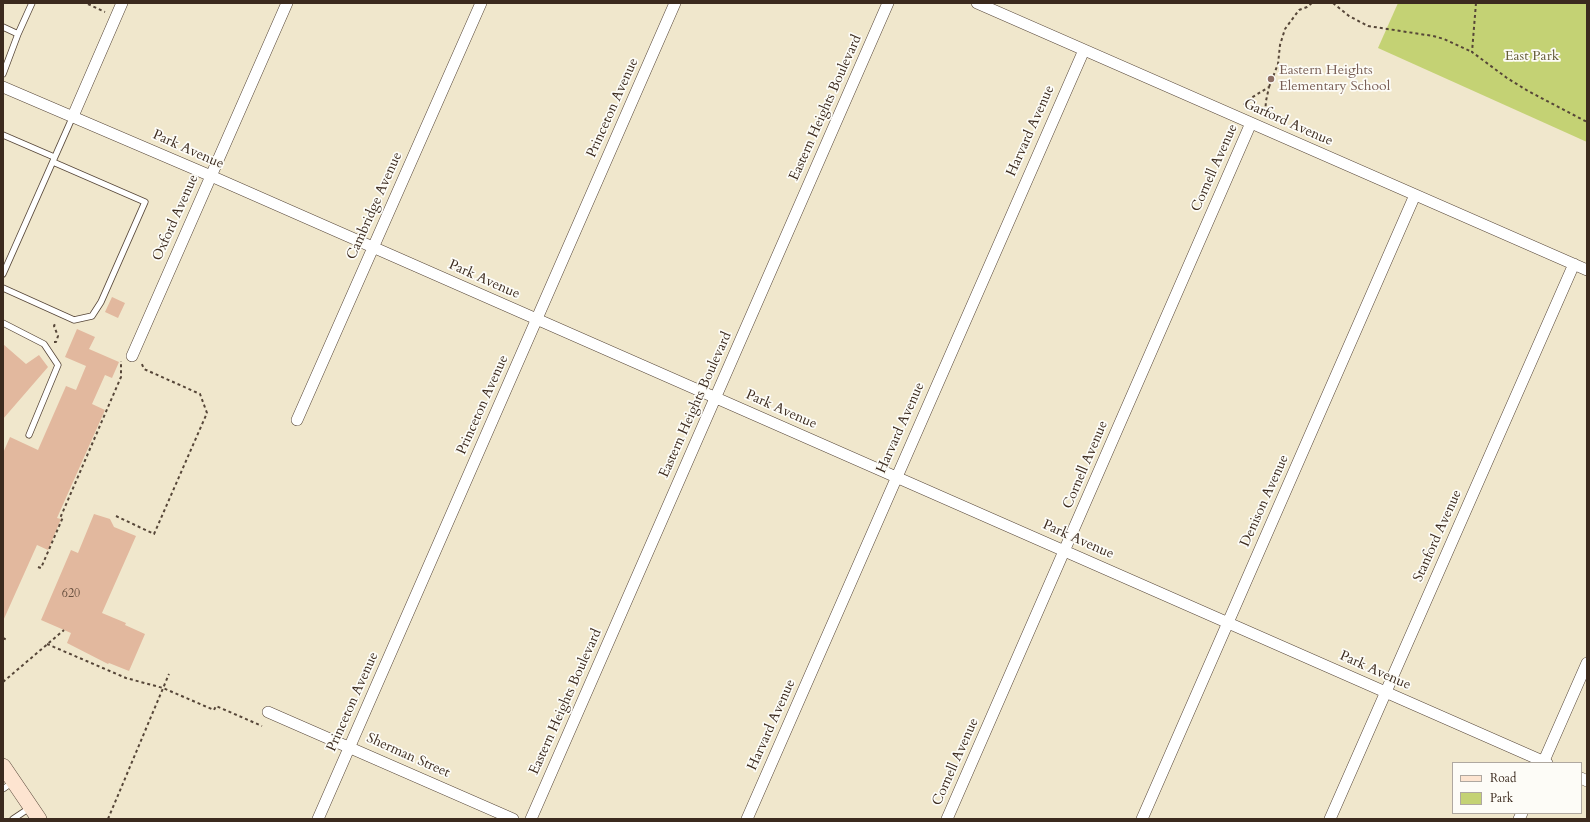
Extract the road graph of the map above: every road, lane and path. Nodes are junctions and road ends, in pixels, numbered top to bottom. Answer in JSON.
{"nodes":[{"id":1,"x":32,"y":3,"type":"edge"},
{"id":2,"x":122,"y":3,"type":"edge"},
{"id":3,"x":287,"y":3,"type":"edge"},
{"id":4,"x":481,"y":3,"type":"edge"},
{"id":5,"x":676,"y":3,"type":"edge"},
{"id":6,"x":888,"y":3,"type":"edge"},
{"id":7,"x":977,"y":3,"type":"edge"},
{"id":8,"x":1312,"y":3,"type":"edge"},
{"id":9,"x":1333,"y":3,"type":"edge"},
{"id":10,"x":1476,"y":3,"type":"edge"},
{"id":11,"x":88,"y":4,"type":"dead end"},
{"id":12,"x":105,"y":12,"type":"dead end"},
{"id":13,"x":3,"y":27,"type":"edge"},
{"id":14,"x":18,"y":34,"type":"junction"},
{"id":15,"x":1084,"y":50,"type":"junction"},
{"id":16,"x":1472,"y":52,"type":"junction"},
{"id":17,"x":3,"y":74,"type":"edge"},
{"id":18,"x":3,"y":86,"type":"edge"},
{"id":19,"x":1269,"y":87,"type":"junction"},
{"id":20,"x":1244,"y":104,"type":"dead end"},
{"id":21,"x":1265,"y":114,"type":"dead end"},
{"id":22,"x":73,"y":116,"type":"junction"},
{"id":23,"x":1587,"y":122,"type":"edge"},
{"id":24,"x":1251,"y":123,"type":"junction"},
{"id":25,"x":3,"y":135,"type":"edge"},
{"id":26,"x":54,"y":160,"type":"junction"},
{"id":27,"x":211,"y":176,"type":"junction"},
{"id":28,"x":1415,"y":195,"type":"junction"},
{"id":29,"x":373,"y":248,"type":"junction"},
{"id":30,"x":1574,"y":264,"type":"junction"},
{"id":31,"x":1587,"y":270,"type":"edge"},
{"id":32,"x":3,"y":274,"type":"edge"},
{"id":33,"x":3,"y":288,"type":"edge"},
{"id":34,"x":58,"y":317,"type":"dead end"},
{"id":35,"x":537,"y":320,"type":"junction"},
{"id":36,"x":3,"y":323,"type":"edge"},
{"id":37,"x":56,"y":342,"type":"dead end"},
{"id":38,"x":131,"y":357,"type":"junction"},
{"id":39,"x":716,"y":398,"type":"junction"},
{"id":40,"x":298,"y":420,"type":"dead end"},
{"id":41,"x":29,"y":436,"type":"dead end"},
{"id":42,"x":896,"y":477,"type":"junction"},
{"id":43,"x":116,"y":516,"type":"dead end"},
{"id":44,"x":1065,"y":551,"type":"junction"},
{"id":45,"x":38,"y":567,"type":"dead end"},
{"id":46,"x":1228,"y":622,"type":"junction"},
{"id":47,"x":64,"y":630,"type":"dead end"},
{"id":48,"x":3,"y":638,"type":"edge"},
{"id":49,"x":7,"y":640,"type":"dead end"},
{"id":50,"x":47,"y":644,"type":"junction"},
{"id":51,"x":1587,"y":663,"type":"edge"},
{"id":52,"x":169,"y":674,"type":"dead end"},
{"id":53,"x":3,"y":682,"type":"edge"},
{"id":54,"x":163,"y":688,"type":"junction"},
{"id":55,"x":1386,"y":692,"type":"junction"},
{"id":56,"x":268,"y":712,"type":"dead end"},
{"id":57,"x":262,"y":726,"type":"dead end"},
{"id":58,"x":350,"y":747,"type":"junction"},
{"id":59,"x":1543,"y":762,"type":"edge"},
{"id":60,"x":1545,"y":762,"type":"edge"},
{"id":61,"x":3,"y":766,"type":"edge"},
{"id":62,"x":8,"y":785,"type":"edge"},
{"id":63,"x":31,"y":807,"type":"junction"},
{"id":64,"x":13,"y":819,"type":"edge"},
{"id":65,"x":40,"y":819,"type":"edge"},
{"id":66,"x":108,"y":819,"type":"edge"},
{"id":67,"x":318,"y":819,"type":"edge"},
{"id":68,"x":513,"y":819,"type":"edge"},
{"id":69,"x":531,"y":819,"type":"edge"},
{"id":70,"x":747,"y":819,"type":"edge"},
{"id":71,"x":948,"y":819,"type":"edge"},
{"id":72,"x":1142,"y":819,"type":"edge"},
{"id":73,"x":1330,"y":819,"type":"edge"}],
"edges":[{"from":1,"to":14,"type":"lane"},
{"from":2,"to":22,"type":"street"},
{"from":3,"to":27,"type":"street","name":"Oxford Avenue"},
{"from":4,"to":29,"type":"street","name":"Cambridge Avenue"},
{"from":5,"to":35,"type":"street","name":"Princeton Avenue"},
{"from":6,"to":39,"type":"street","name":"Eastern Heights Boulevard"},
{"from":7,"to":15,"type":"street","name":"Garford Avenue"},
{"from":8,"to":19,"type":"path"},
{"from":9,"to":16,"type":"path"},
{"from":10,"to":16,"type":"path"},
{"from":11,"to":12,"type":"path"},
{"from":13,"to":14,"type":"lane"},
{"from":14,"to":17,"type":"lane"},
{"from":15,"to":24,"type":"street","name":"Garford Avenue"},
{"from":15,"to":42,"type":"street","name":"Harvard Avenue"},
{"from":16,"to":23,"type":"path"},
{"from":18,"to":22,"type":"street","name":"Park Avenue"},
{"from":19,"to":20,"type":"path"},
{"from":19,"to":21,"type":"path"},
{"from":22,"to":26,"type":"lane"},
{"from":22,"to":27,"type":"street","name":"Park Avenue"},
{"from":24,"to":28,"type":"street","name":"Garford Avenue"},
{"from":24,"to":44,"type":"street","name":"Cornell Avenue"},
{"from":25,"to":26,"type":"lane"},
{"from":26,"to":32,"type":"lane"},
{"from":26,"to":33,"type":"lane"},
{"from":27,"to":29,"type":"street","name":"Park Avenue"},
{"from":27,"to":38,"type":"street","name":"Oxford Avenue"},
{"from":28,"to":30,"type":"street","name":"Garford Avenue"},
{"from":28,"to":46,"type":"street","name":"Denison Avenue"},
{"from":29,"to":35,"type":"street","name":"Park Avenue"},
{"from":29,"to":40,"type":"street","name":"Cambridge Avenue"},
{"from":30,"to":31,"type":"street","name":"Garford Avenue"},
{"from":30,"to":55,"type":"street","name":"Stanford Avenue"},
{"from":34,"to":37,"type":"path"},
{"from":35,"to":39,"type":"street","name":"Park Avenue"},
{"from":35,"to":58,"type":"street","name":"Princeton Avenue"},
{"from":36,"to":41,"type":"lane"},
{"from":38,"to":43,"type":"path"},
{"from":38,"to":45,"type":"path"},
{"from":39,"to":42,"type":"street","name":"Park Avenue"},
{"from":39,"to":69,"type":"street","name":"Eastern Heights Boulevard"},
{"from":42,"to":44,"type":"street","name":"Park Avenue"},
{"from":42,"to":70,"type":"street","name":"Harvard Avenue"},
{"from":44,"to":46,"type":"street","name":"Park Avenue"},
{"from":44,"to":71,"type":"street","name":"Cornell Avenue"},
{"from":46,"to":55,"type":"street","name":"Park Avenue"},
{"from":46,"to":72,"type":"street","name":"Denison Avenue"},
{"from":47,"to":50,"type":"path"},
{"from":48,"to":49,"type":"path"},
{"from":50,"to":53,"type":"path"},
{"from":50,"to":54,"type":"path"},
{"from":51,"to":60,"type":"street"},
{"from":52,"to":54,"type":"path"},
{"from":54,"to":57,"type":"path"},
{"from":54,"to":66,"type":"path"},
{"from":55,"to":59,"type":"street","name":"Park Avenue"},
{"from":55,"to":73,"type":"street","name":"Stanford Avenue"},
{"from":56,"to":58,"type":"street","name":"Sherman Street"},
{"from":58,"to":67,"type":"street","name":"Princeton Avenue"},
{"from":58,"to":68,"type":"street","name":"Sherman Street"},
{"from":61,"to":62,"type":"street"},
{"from":62,"to":63,"type":"street"},
{"from":63,"to":64,"type":"lane"},
{"from":63,"to":65,"type":"street"}]}
